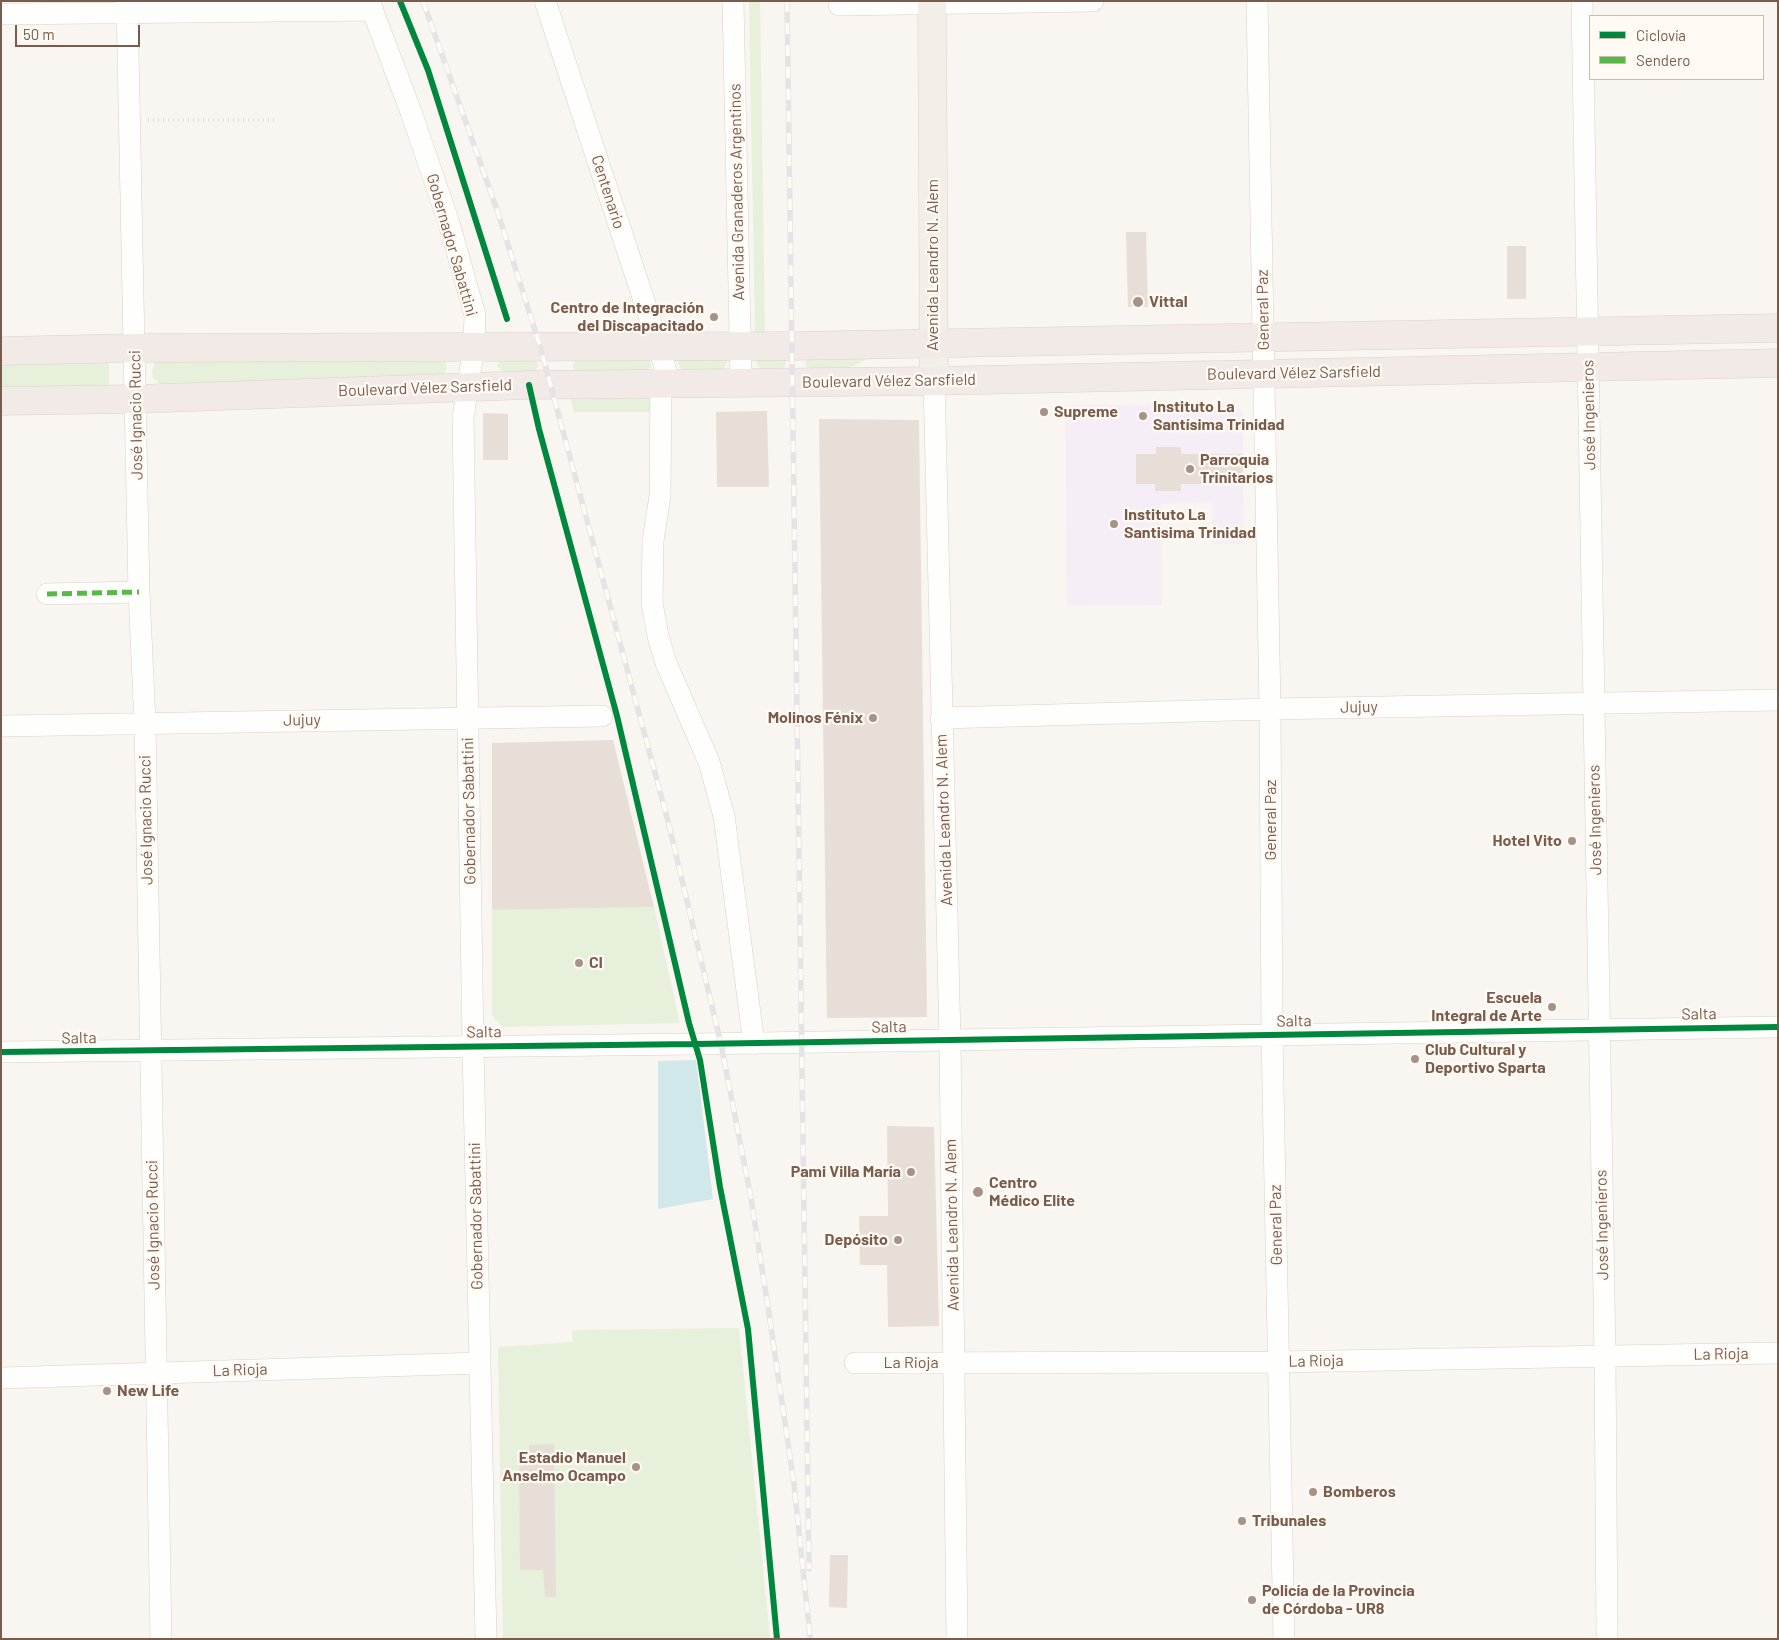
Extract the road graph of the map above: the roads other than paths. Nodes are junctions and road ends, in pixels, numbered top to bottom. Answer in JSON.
{"nodes":[{"id":1,"x":545,"y":1,"type":"edge"},
{"id":2,"x":734,"y":1,"type":"edge"},
{"id":3,"x":1093,"y":1,"type":"edge"},
{"id":4,"x":1257,"y":1,"type":"edge"},
{"id":5,"x":1582,"y":1,"type":"edge"},
{"id":6,"x":932,"y":3,"type":"edge"},
{"id":7,"x":371,"y":5,"type":"edge"},
{"id":8,"x":840,"y":5,"type":"dead end"},
{"id":9,"x":127,"y":6,"type":"edge"},
{"id":10,"x":1,"y":14,"type":"edge"},
{"id":11,"x":1778,"y":328,"type":"edge"},
{"id":12,"x":1588,"y":331,"type":"junction"},
{"id":13,"x":1264,"y":336,"type":"junction"},
{"id":14,"x":933,"y":343,"type":"junction"},
{"id":15,"x":474,"y":346,"type":"junction"},
{"id":16,"x":659,"y":346,"type":"junction"},
{"id":17,"x":740,"y":347,"type":"junction"},
{"id":18,"x":135,"y":348,"type":"junction"},
{"id":19,"x":1,"y":351,"type":"edge"},
{"id":20,"x":1778,"y":363,"type":"edge"},
{"id":21,"x":1588,"y":367,"type":"junction"},
{"id":22,"x":1264,"y":373,"type":"junction"},
{"id":23,"x":934,"y":381,"type":"junction"},
{"id":24,"x":741,"y":382,"type":"junction"},
{"id":25,"x":665,"y":383,"type":"junction"},
{"id":26,"x":467,"y":387,"type":"junction"},
{"id":27,"x":136,"y":399,"type":"junction"},
{"id":28,"x":1,"y":401,"type":"edge"},
{"id":29,"x":139,"y":592,"type":"junction"},
{"id":30,"x":47,"y":594,"type":"dead end"},
{"id":31,"x":1778,"y":700,"type":"edge"},
{"id":32,"x":1594,"y":704,"type":"junction"},
{"id":33,"x":1270,"y":709,"type":"junction"},
{"id":34,"x":602,"y":716,"type":"dead end"},
{"id":35,"x":467,"y":717,"type":"junction"},
{"id":36,"x":941,"y":718,"type":"junction"},
{"id":37,"x":145,"y":723,"type":"junction"},
{"id":38,"x":1,"y":726,"type":"edge"},
{"id":39,"x":1778,"y":1027,"type":"edge"},
{"id":40,"x":1599,"y":1030,"type":"junction"},
{"id":41,"x":1272,"y":1035,"type":"junction"},
{"id":42,"x":950,"y":1040,"type":"junction"},
{"id":43,"x":754,"y":1044,"type":"junction"},
{"id":44,"x":473,"y":1046,"type":"junction"},
{"id":45,"x":150,"y":1051,"type":"junction"},
{"id":46,"x":1,"y":1052,"type":"edge"},
{"id":47,"x":1778,"y":1353,"type":"edge"},
{"id":48,"x":1605,"y":1356,"type":"junction"},
{"id":49,"x":1279,"y":1362,"type":"junction"},
{"id":50,"x":480,"y":1363,"type":"junction"},
{"id":51,"x":855,"y":1363,"type":"dead end"},
{"id":52,"x":954,"y":1363,"type":"junction"},
{"id":53,"x":154,"y":1373,"type":"junction"},
{"id":54,"x":1,"y":1378,"type":"edge"},
{"id":55,"x":161,"y":1639,"type":"edge"},
{"id":56,"x":486,"y":1639,"type":"edge"},
{"id":57,"x":957,"y":1639,"type":"edge"},
{"id":58,"x":1284,"y":1639,"type":"edge"},
{"id":59,"x":1608,"y":1639,"type":"edge"}],
"edges":[{"from":1,"to":16,"type":"street","name":"Centenario"},
{"from":2,"to":17,"type":"street","name":"Avenida Granaderos Argentinos"},
{"from":3,"to":6,"type":"street"},
{"from":4,"to":13,"type":"street","name":"General Paz"},
{"from":5,"to":12,"type":"street","name":"José Ingenieros"},
{"from":6,"to":8,"type":"street"},
{"from":6,"to":14,"type":"main road","name":"Avenida Leandro N. Alem"},
{"from":7,"to":9,"type":"street"},
{"from":7,"to":15,"type":"street","name":"Gobernador Sabattini"},
{"from":9,"to":10,"type":"street"},
{"from":9,"to":18,"type":"street","name":"José Ignacio Rucci"},
{"from":11,"to":12,"type":"highway"},
{"from":12,"to":13,"type":"highway"},
{"from":12,"to":21,"type":"street","name":"José Ingenieros"},
{"from":13,"to":14,"type":"highway"},
{"from":13,"to":22,"type":"street","name":"General Paz"},
{"from":14,"to":17,"type":"highway"},
{"from":14,"to":23,"type":"main road","name":"Avenida Leandro N. Alem"},
{"from":15,"to":16,"type":"highway"},
{"from":15,"to":18,"type":"highway"},
{"from":15,"to":26,"type":"street","name":"Gobernador Sabattini"},
{"from":16,"to":17,"type":"highway"},
{"from":16,"to":25,"type":"street","name":"Centenario"},
{"from":17,"to":24,"type":"street","name":"Avenida Granaderos Argentinos"},
{"from":18,"to":19,"type":"highway"},
{"from":18,"to":27,"type":"street","name":"José Ignacio Rucci"},
{"from":20,"to":21,"type":"highway","name":"Boulevard Vélez Sarsfield"},
{"from":21,"to":22,"type":"highway","name":"Boulevard Vélez Sarsfield"},
{"from":21,"to":32,"type":"street","name":"José Ingenieros"},
{"from":22,"to":23,"type":"highway","name":"Boulevard Vélez Sarsfield"},
{"from":22,"to":33,"type":"street","name":"General Paz"},
{"from":23,"to":24,"type":"highway","name":"Boulevard Vélez Sarsfield"},
{"from":23,"to":36,"type":"street","name":"Avenida Leandro N. Alem"},
{"from":24,"to":25,"type":"highway","name":"Boulevard Vélez Sarsfield"},
{"from":25,"to":26,"type":"highway","name":"Boulevard Vélez Sarsfield"},
{"from":25,"to":43,"type":"street","name":"Centenario"},
{"from":26,"to":27,"type":"highway","name":"Boulevard Vélez Sarsfield"},
{"from":26,"to":35,"type":"street","name":"Gobernador Sabattini"},
{"from":27,"to":28,"type":"highway","name":"Boulevard Vélez Sarsfield"},
{"from":27,"to":29,"type":"street","name":"José Ignacio Rucci"},
{"from":29,"to":30,"type":"street"},
{"from":29,"to":37,"type":"street","name":"José Ignacio Rucci"},
{"from":31,"to":32,"type":"street","name":"Jujuy"},
{"from":32,"to":33,"type":"street","name":"Jujuy"},
{"from":32,"to":40,"type":"street","name":"José Ingenieros"},
{"from":33,"to":36,"type":"street","name":"Jujuy"},
{"from":33,"to":41,"type":"street","name":"General Paz"},
{"from":34,"to":35,"type":"street","name":"Jujuy"},
{"from":35,"to":37,"type":"street","name":"Jujuy"},
{"from":35,"to":44,"type":"street","name":"Gobernador Sabattini"},
{"from":36,"to":42,"type":"street","name":"Avenida Leandro N. Alem"},
{"from":37,"to":38,"type":"street","name":"Jujuy"},
{"from":37,"to":45,"type":"street","name":"José Ignacio Rucci"},
{"from":39,"to":40,"type":"street","name":"Salta"},
{"from":40,"to":41,"type":"street","name":"Salta"},
{"from":40,"to":48,"type":"street","name":"José Ingenieros"},
{"from":41,"to":42,"type":"street","name":"Salta"},
{"from":41,"to":49,"type":"street","name":"General Paz"},
{"from":42,"to":43,"type":"street","name":"Salta"},
{"from":42,"to":52,"type":"street","name":"Avenida Leandro N. Alem"},
{"from":43,"to":44,"type":"street","name":"Salta"},
{"from":44,"to":45,"type":"street","name":"Salta"},
{"from":44,"to":50,"type":"street","name":"Gobernador Sabattini"},
{"from":45,"to":46,"type":"street","name":"Salta"},
{"from":45,"to":53,"type":"street","name":"José Ignacio Rucci"},
{"from":47,"to":48,"type":"street","name":"La Rioja"},
{"from":48,"to":49,"type":"street","name":"La Rioja"},
{"from":48,"to":59,"type":"street","name":"José Ingenieros"},
{"from":49,"to":52,"type":"street","name":"La Rioja"},
{"from":49,"to":58,"type":"street","name":"General Paz"},
{"from":50,"to":53,"type":"street","name":"La Rioja"},
{"from":50,"to":56,"type":"street","name":"Gobernador Sabattini"},
{"from":51,"to":52,"type":"street","name":"La Rioja"},
{"from":52,"to":57,"type":"street","name":"Avenida Leandro N. Alem"},
{"from":53,"to":54,"type":"street","name":"La Rioja"},
{"from":53,"to":55,"type":"street","name":"José Ignacio Rucci"}]}
